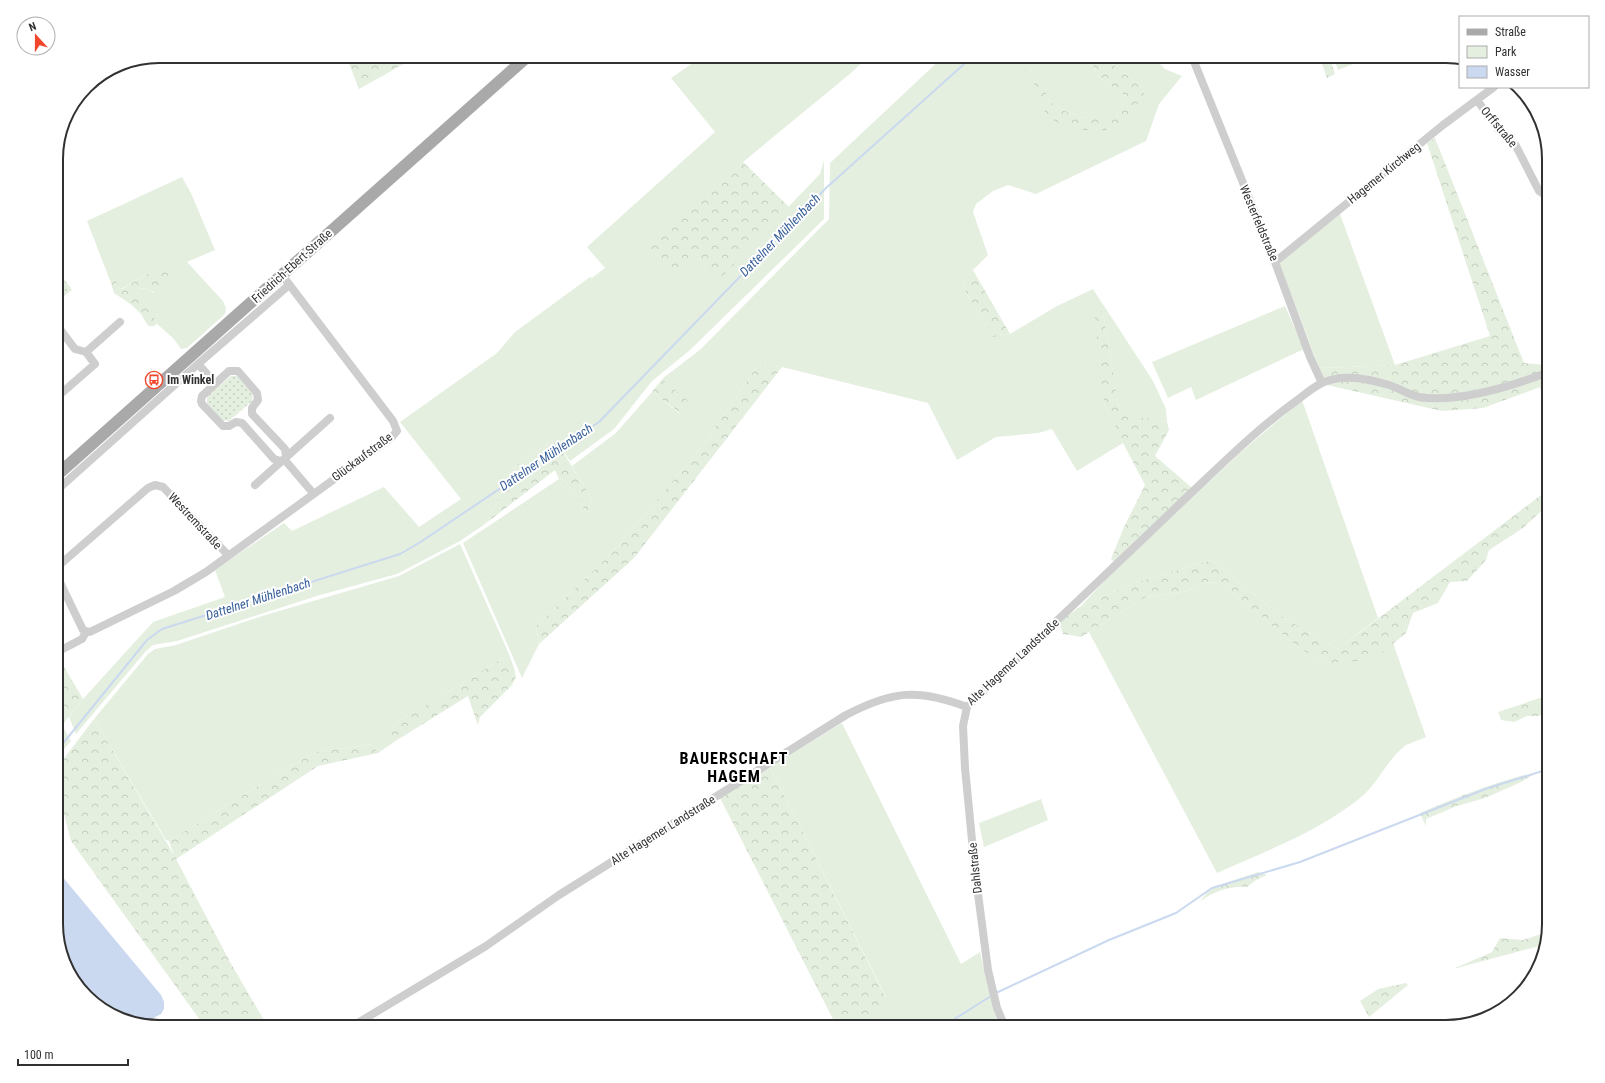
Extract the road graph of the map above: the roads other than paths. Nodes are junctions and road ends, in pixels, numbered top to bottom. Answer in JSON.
{"nodes":[{"id":1,"x":520,"y":63,"type":"edge"},
{"id":2,"x":1196,"y":63,"type":"edge"},
{"id":3,"x":1493,"y":88,"type":"edge"},
{"id":4,"x":1477,"y":100,"type":"junction"},
{"id":5,"x":1542,"y":193,"type":"edge"},
{"id":6,"x":1275,"y":262,"type":"junction"},
{"id":7,"x":286,"y":280,"type":"junction"},
{"id":8,"x":120,"y":322,"type":"dead end"},
{"id":9,"x":63,"y":334,"type":"edge"},
{"id":10,"x":86,"y":352,"type":"junction"},
{"id":11,"x":198,"y":364,"type":"junction"},
{"id":12,"x":1542,"y":375,"type":"edge"},
{"id":13,"x":215,"y":383,"type":"junction"},
{"id":14,"x":1322,"y":383,"type":"junction"},
{"id":15,"x":63,"y":392,"type":"edge"},
{"id":16,"x":330,"y":418,"type":"dead end"},
{"id":17,"x":284,"y":459,"type":"junction"},
{"id":18,"x":63,"y":470,"type":"edge"},
{"id":19,"x":63,"y":485,"type":"edge"},
{"id":20,"x":255,"y":485,"type":"dead end"},
{"id":21,"x":313,"y":493,"type":"junction"},
{"id":22,"x":228,"y":555,"type":"junction"},
{"id":23,"x":63,"y":562,"type":"edge"},
{"id":24,"x":63,"y":589,"type":"edge"},
{"id":25,"x":86,"y":632,"type":"junction"},
{"id":26,"x":63,"y":649,"type":"edge"},
{"id":27,"x":967,"y":707,"type":"junction"},
{"id":28,"x":363,"y":1020,"type":"edge"},
{"id":29,"x":1002,"y":1020,"type":"edge"}],
"edges":[{"from":1,"to":7,"type":"main road","name":"Friedrich-Ebert-Straße"},
{"from":2,"to":6,"type":"street","name":"Westerfeldstraße"},
{"from":3,"to":4,"type":"street","name":"Hagemer Kirchweg"},
{"from":4,"to":5,"type":"street","name":"Orffstraße"},
{"from":4,"to":6,"type":"street","name":"Hagemer Kirchweg"},
{"from":6,"to":14,"type":"street","name":"Westerfeldstraße"},
{"from":7,"to":11,"type":"street","name":"Friedrich-Ebert-Straße"},
{"from":7,"to":18,"type":"main road","name":"Friedrich-Ebert-Straße"},
{"from":7,"to":21,"type":"street","name":"Glückaufstraße"},
{"from":8,"to":10,"type":"street"},
{"from":9,"to":10,"type":"street"},
{"from":10,"to":15,"type":"street"},
{"from":11,"to":13,"type":"street"},
{"from":11,"to":19,"type":"street","name":"Friedrich-Ebert-Straße"},
{"from":12,"to":14,"type":"street"},
{"from":13,"to":17,"type":"street"},
{"from":13,"to":17,"type":"street"},
{"from":14,"to":27,"type":"street","name":"Alte Hagemer Landstraße"},
{"from":16,"to":17,"type":"street"},
{"from":17,"to":20,"type":"street"},
{"from":17,"to":21,"type":"street"},
{"from":21,"to":22,"type":"street","name":"Glückaufstraße"},
{"from":22,"to":23,"type":"street","name":"Westremstraße"},
{"from":22,"to":25,"type":"street","name":"Westremstraße"},
{"from":24,"to":25,"type":"street"},
{"from":25,"to":26,"type":"street","name":"Westremstraße"},
{"from":27,"to":28,"type":"street","name":"Alte Hagemer Landstraße"},
{"from":27,"to":29,"type":"street","name":"Dahlstraße"}]}
